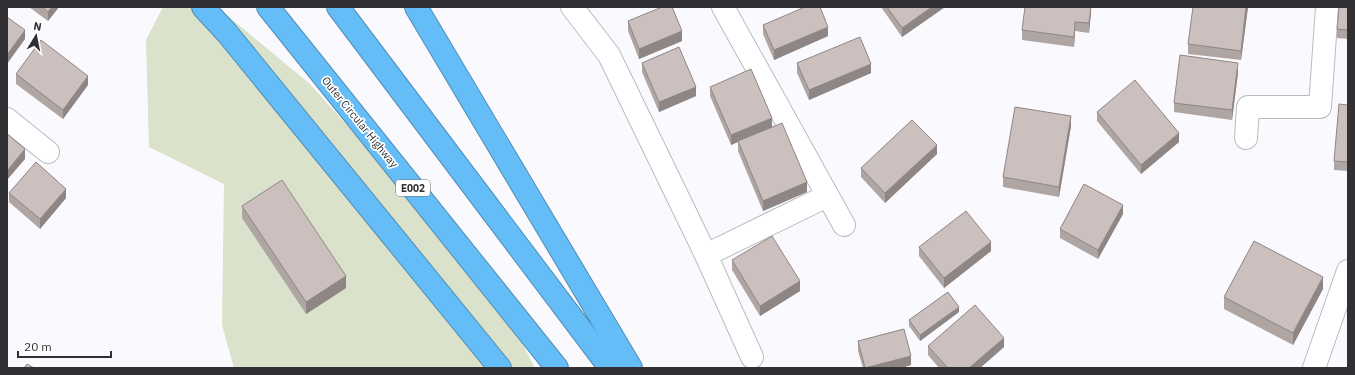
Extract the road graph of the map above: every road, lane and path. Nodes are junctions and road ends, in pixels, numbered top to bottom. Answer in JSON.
{"nodes":[{"id":1,"x":203,"y":7,"type":"edge"},
{"id":2,"x":268,"y":7,"type":"edge"},
{"id":3,"x":338,"y":7,"type":"edge"},
{"id":4,"x":416,"y":7,"type":"edge"},
{"id":5,"x":572,"y":7,"type":"edge"},
{"id":6,"x":723,"y":7,"type":"edge"},
{"id":7,"x":1327,"y":7,"type":"edge"},
{"id":8,"x":7,"y":119,"type":"edge"},
{"id":9,"x":1246,"y":138,"type":"dead end"},
{"id":10,"x":48,"y":152,"type":"dead end"},
{"id":11,"x":827,"y":196,"type":"junction"},
{"id":12,"x":844,"y":225,"type":"dead end"},
{"id":13,"x":706,"y":256,"type":"junction"},
{"id":14,"x":1348,"y":271,"type":"edge"},
{"id":15,"x":752,"y":357,"type":"dead end"},
{"id":16,"x":500,"y":368,"type":"edge"},
{"id":17,"x":557,"y":368,"type":"edge"},
{"id":18,"x":610,"y":368,"type":"edge"},
{"id":19,"x":631,"y":368,"type":"edge"},
{"id":20,"x":1314,"y":368,"type":"edge"}],
"edges":[{"from":1,"to":16,"type":"highway"},
{"from":2,"to":17,"type":"highway","name":"Outer Circular Highway","number":"E002"},
{"from":3,"to":18,"type":"highway"},
{"from":4,"to":19,"type":"highway"},
{"from":5,"to":13,"type":"street"},
{"from":6,"to":11,"type":"street"},
{"from":7,"to":9,"type":"street"},
{"from":8,"to":10,"type":"street"},
{"from":11,"to":12,"type":"street"},
{"from":11,"to":13,"type":"street"},
{"from":13,"to":15,"type":"street"},
{"from":14,"to":20,"type":"street"}]}
